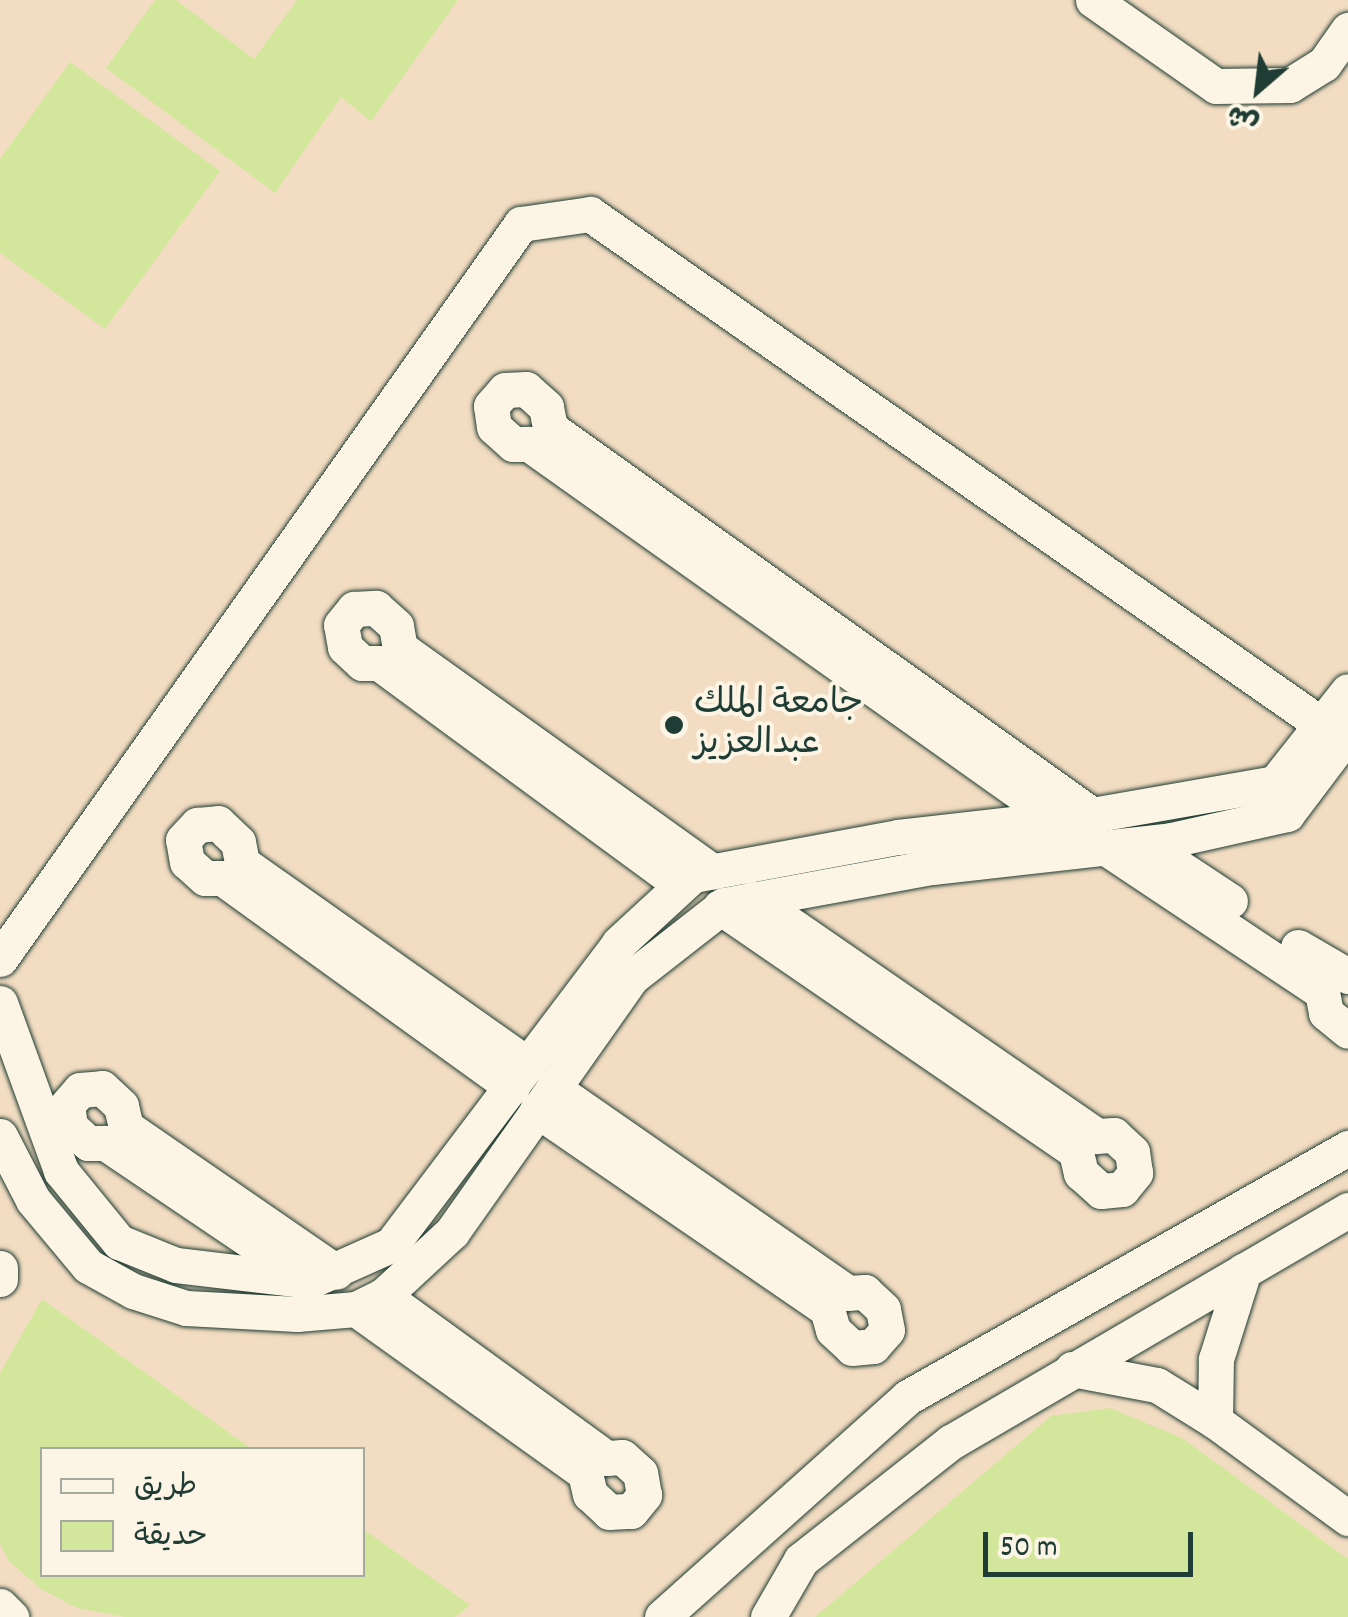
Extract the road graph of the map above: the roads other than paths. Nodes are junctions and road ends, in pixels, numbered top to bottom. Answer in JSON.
{"nodes":[{"id":1,"x":1094,"y":0,"type":"edge"},
{"id":2,"x":1348,"y":30,"type":"edge"},
{"id":3,"x":1348,"y":692,"type":"edge"},
{"id":4,"x":1341,"y":735,"type":"edge"},
{"id":5,"x":1092,"y":815,"type":"junction"},
{"id":6,"x":1057,"y":819,"type":"junction"},
{"id":7,"x":1144,"y":844,"type":"junction"},
{"id":8,"x":1106,"y":848,"type":"junction"},
{"id":9,"x":697,"y":878,"type":"junction"},
{"id":10,"x":737,"y":903,"type":"junction"},
{"id":11,"x":0,"y":959,"type":"edge"},
{"id":12,"x":1348,"y":976,"type":"edge"},
{"id":13,"x":0,"y":1002,"type":"edge"},
{"id":14,"x":1348,"y":1031,"type":"edge"},
{"id":15,"x":533,"y":1087,"type":"junction"},
{"id":16,"x":0,"y":1136,"type":"edge"},
{"id":17,"x":1348,"y":1148,"type":"edge"},
{"id":18,"x":1348,"y":1210,"type":"edge"},
{"id":19,"x":0,"y":1268,"type":"edge"},
{"id":20,"x":1244,"y":1270,"type":"junction"},
{"id":21,"x":323,"y":1276,"type":"junction"},
{"id":22,"x":0,"y":1279,"type":"edge"},
{"id":23,"x":369,"y":1302,"type":"junction"},
{"id":24,"x":1072,"y":1370,"type":"junction"},
{"id":25,"x":1214,"y":1421,"type":"junction"},
{"id":26,"x":1348,"y":1518,"type":"edge"},
{"id":27,"x":0,"y":1606,"type":"edge"},
{"id":28,"x":12,"y":1617,"type":"edge"},
{"id":29,"x":662,"y":1617,"type":"edge"},
{"id":30,"x":768,"y":1617,"type":"edge"}],
"edges":[{"from":1,"to":2,"type":"street"},
{"from":3,"to":4,"type":"street"},
{"from":4,"to":5,"type":"street"},
{"from":4,"to":7,"type":"street"},
{"from":4,"to":11,"type":"street"},
{"from":5,"to":6,"type":"street"},
{"from":5,"to":6,"type":"street"},
{"from":6,"to":9,"type":"street"},
{"from":7,"to":8,"type":"street"},
{"from":7,"to":12,"type":"street"},
{"from":8,"to":10,"type":"street"},
{"from":8,"to":14,"type":"street"},
{"from":9,"to":9,"type":"street"},
{"from":9,"to":15,"type":"street"},
{"from":10,"to":10,"type":"street"},
{"from":10,"to":15,"type":"street"},
{"from":13,"to":21,"type":"street"},
{"from":15,"to":15,"type":"street"},
{"from":15,"to":15,"type":"street"},
{"from":15,"to":21,"type":"street"},
{"from":15,"to":23,"type":"street"},
{"from":16,"to":23,"type":"street"},
{"from":17,"to":29,"type":"street"},
{"from":18,"to":20,"type":"street"},
{"from":19,"to":22,"type":"street"},
{"from":20,"to":24,"type":"street"},
{"from":20,"to":25,"type":"street"},
{"from":21,"to":21,"type":"street"},
{"from":23,"to":23,"type":"street"},
{"from":24,"to":25,"type":"street"},
{"from":24,"to":30,"type":"street"},
{"from":25,"to":26,"type":"street"},
{"from":27,"to":28,"type":"street"}]}
